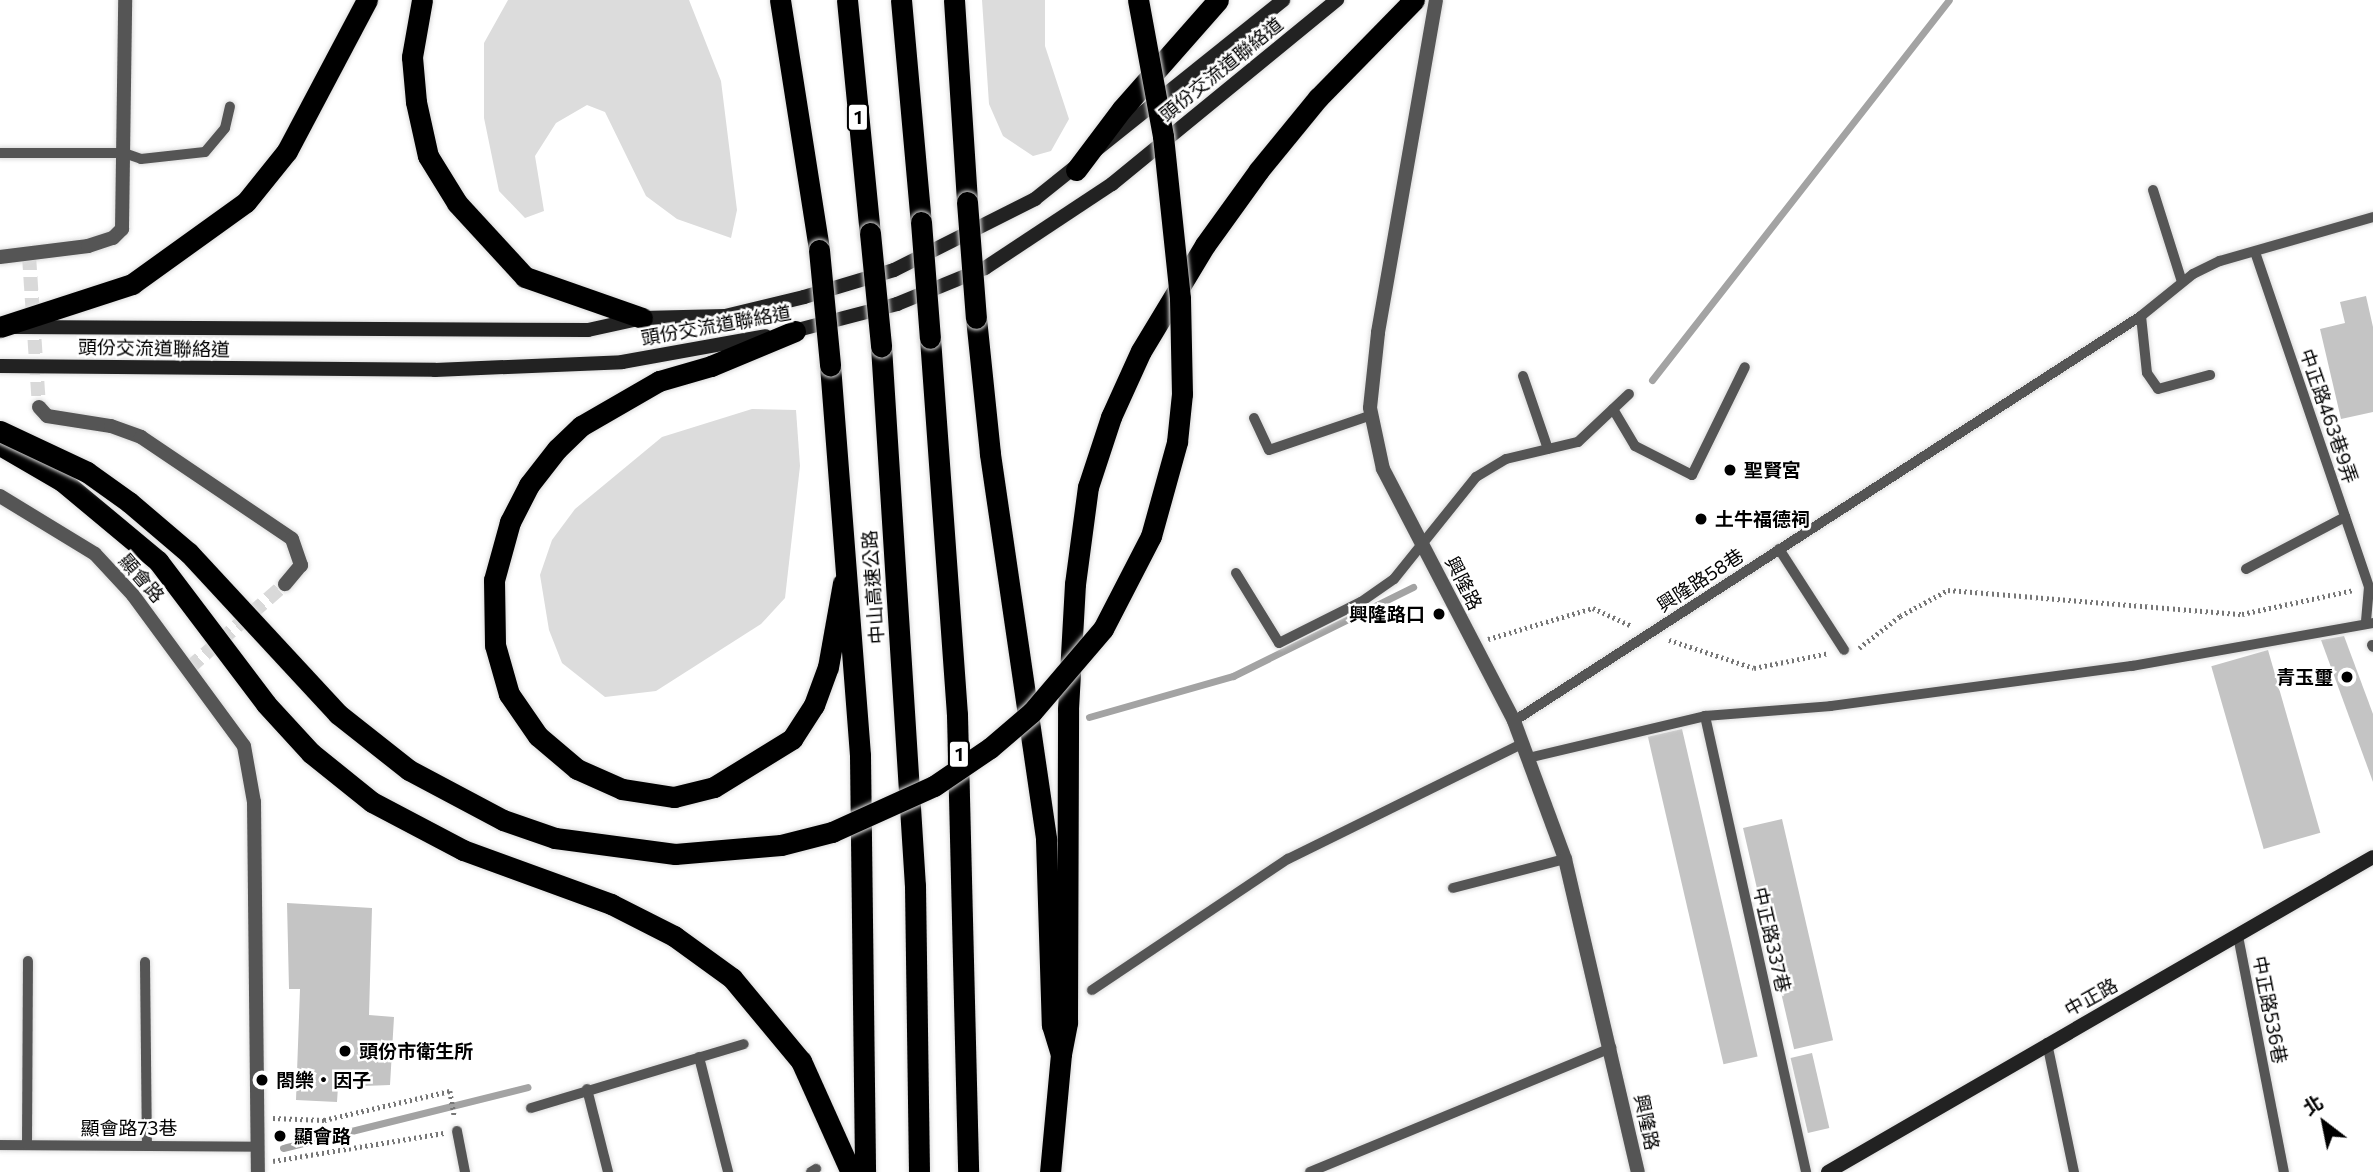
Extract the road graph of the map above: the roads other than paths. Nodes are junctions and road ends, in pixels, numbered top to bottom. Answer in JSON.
{"nodes":[{"id":1,"x":125,"y":0,"type":"edge"},
{"id":2,"x":367,"y":0,"type":"edge"},
{"id":3,"x":422,"y":0,"type":"edge"},
{"id":4,"x":847,"y":0,"type":"edge"},
{"id":5,"x":901,"y":0,"type":"edge"},
{"id":6,"x":954,"y":0,"type":"edge"},
{"id":7,"x":1138,"y":0,"type":"edge"},
{"id":8,"x":1218,"y":0,"type":"edge"},
{"id":9,"x":1283,"y":0,"type":"edge"},
{"id":10,"x":1337,"y":0,"type":"edge"},
{"id":11,"x":1414,"y":0,"type":"edge"},
{"id":12,"x":1436,"y":0,"type":"edge"},
{"id":13,"x":778,"y":2,"type":"edge"},
{"id":14,"x":230,"y":107,"type":"dead end"},
{"id":15,"x":0,"y":153,"type":"edge"},
{"id":16,"x":124,"y":153,"type":"junction"},
{"id":17,"x":1076,"y":170,"type":"junction"},
{"id":18,"x":2153,"y":190,"type":"dead end"},
{"id":19,"x":2373,"y":217,"type":"edge"},
{"id":20,"x":2255,"y":251,"type":"junction"},
{"id":21,"x":0,"y":257,"type":"edge"},
{"id":22,"x":2182,"y":282,"type":"junction"},
{"id":23,"x":2141,"y":316,"type":"junction"},
{"id":24,"x":642,"y":318,"type":"junction"},
{"id":25,"x":0,"y":327,"type":"edge"},
{"id":26,"x":795,"y":331,"type":"junction"},
{"id":27,"x":0,"y":366,"type":"edge"},
{"id":28,"x":1745,"y":367,"type":"dead end"},
{"id":29,"x":2210,"y":375,"type":"dead end"},
{"id":30,"x":1524,"y":376,"type":"dead end"},
{"id":31,"x":1629,"y":394,"type":"dead end"},
{"id":32,"x":39,"y":407,"type":"dead end"},
{"id":33,"x":1613,"y":409,"type":"junction"},
{"id":34,"x":1372,"y":415,"type":"junction"},
{"id":35,"x":1254,"y":418,"type":"dead end"},
{"id":36,"x":0,"y":431,"type":"edge"},
{"id":37,"x":0,"y":445,"type":"edge"},
{"id":38,"x":1548,"y":449,"type":"junction"},
{"id":39,"x":0,"y":496,"type":"edge"},
{"id":40,"x":2345,"y":516,"type":"junction"},
{"id":41,"x":1423,"y":545,"type":"junction"},
{"id":42,"x":1779,"y":549,"type":"junction"},
{"id":43,"x":2246,"y":569,"type":"dead end"},
{"id":44,"x":1236,"y":573,"type":"dead end"},
{"id":45,"x":843,"y":583,"type":"junction"},
{"id":46,"x":285,"y":584,"type":"tunnel mouth"},
{"id":47,"x":2371,"y":587,"type":"edge"},
{"id":48,"x":2370,"y":623,"type":"edge"},
{"id":49,"x":1844,"y":650,"type":"road end"},
{"id":50,"x":1704,"y":716,"type":"junction"},
{"id":51,"x":1514,"y":721,"type":"junction"},
{"id":52,"x":1525,"y":751,"type":"junction"},
{"id":53,"x":2373,"y":857,"type":"edge"},
{"id":54,"x":1565,"y":859,"type":"junction"},
{"id":55,"x":1453,"y":888,"type":"dead end"},
{"id":56,"x":2238,"y":936,"type":"junction"},
{"id":57,"x":28,"y":961,"type":"dead end"},
{"id":58,"x":145,"y":962,"type":"dead end"},
{"id":59,"x":1091,"y":990,"type":"dead end"},
{"id":60,"x":2047,"y":1043,"type":"junction"},
{"id":61,"x":744,"y":1044,"type":"dead end"},
{"id":62,"x":1611,"y":1048,"type":"junction"},
{"id":63,"x":1061,"y":1054,"type":"junction"},
{"id":64,"x":699,"y":1057,"type":"junction"},
{"id":65,"x":587,"y":1089,"type":"junction"},
{"id":66,"x":531,"y":1108,"type":"dead end"},
{"id":67,"x":457,"y":1130,"type":"road end"},
{"id":68,"x":0,"y":1145,"type":"edge"},
{"id":69,"x":27,"y":1145,"type":"junction"},
{"id":70,"x":147,"y":1146,"type":"junction"},
{"id":71,"x":258,"y":1147,"type":"junction"},
{"id":72,"x":258,"y":1168,"type":"edge"},
{"id":73,"x":465,"y":1172,"type":"edge"},
{"id":74,"x":608,"y":1172,"type":"edge"},
{"id":75,"x":728,"y":1172,"type":"edge"},
{"id":76,"x":852,"y":1172,"type":"edge"},
{"id":77,"x":865,"y":1172,"type":"edge"},
{"id":78,"x":919,"y":1172,"type":"edge"},
{"id":79,"x":968,"y":1172,"type":"edge"},
{"id":80,"x":1050,"y":1172,"type":"edge"},
{"id":81,"x":1310,"y":1172,"type":"edge"},
{"id":82,"x":1638,"y":1172,"type":"edge"},
{"id":83,"x":1806,"y":1172,"type":"edge"},
{"id":84,"x":1828,"y":1172,"type":"edge"},
{"id":85,"x":2074,"y":1172,"type":"edge"},
{"id":86,"x":2284,"y":1172,"type":"edge"}],
"edges":[{"from":1,"to":16,"type":"street"},
{"from":2,"to":25,"type":"highway"},
{"from":3,"to":24,"type":"highway"},
{"from":4,"to":78,"type":"highway","name":"中山高速公路","number":"1","bridge":true},
{"from":5,"to":79,"type":"highway","number":"1","bridge":true},
{"from":6,"to":63,"type":"highway","bridge":true},
{"from":7,"to":36,"type":"highway","bridge":true},
{"from":8,"to":17,"type":"highway"},
{"from":9,"to":17,"type":"main road","name":"頭份交流道聯絡道"},
{"from":10,"to":26,"type":"main road","name":"頭份交流道聯絡道"},
{"from":11,"to":63,"type":"highway"},
{"from":12,"to":34,"type":"street","name":"興隆路"},
{"from":13,"to":45,"type":"highway","bridge":true},
{"from":14,"to":16,"type":"lane"},
{"from":15,"to":16,"type":"lane"},
{"from":16,"to":21,"type":"street"},
{"from":17,"to":24,"type":"main road","name":"頭份交流道聯絡道"},
{"from":18,"to":22,"type":"lane"},
{"from":19,"to":20,"type":"lane","name":"興隆路58巷"},
{"from":20,"to":22,"type":"lane","name":"興隆路58巷"},
{"from":20,"to":40,"type":"lane","name":"中正路463巷9弄"},
{"from":22,"to":23,"type":"lane","name":"興隆路58巷"},
{"from":23,"to":29,"type":"lane"},
{"from":23,"to":42,"type":"lane","name":"興隆路58巷"},
{"from":24,"to":25,"type":"main road","name":"頭份交流道聯絡道"},
{"from":26,"to":27,"type":"main road","name":"頭份交流道聯絡道"},
{"from":26,"to":45,"type":"highway"},
{"from":28,"to":33,"type":"lane"},
{"from":30,"to":38,"type":"lane"},
{"from":31,"to":33,"type":"lane"},
{"from":32,"to":46,"type":"street"},
{"from":33,"to":38,"type":"lane"},
{"from":34,"to":35,"type":"lane"},
{"from":34,"to":41,"type":"street","name":"興隆路"},
{"from":37,"to":76,"type":"highway"},
{"from":38,"to":41,"type":"lane"},
{"from":39,"to":71,"type":"street","name":"顯會路"},
{"from":40,"to":43,"type":"lane"},
{"from":40,"to":47,"type":"lane","name":"中正路463巷9弄"},
{"from":41,"to":44,"type":"lane"},
{"from":41,"to":51,"type":"street","name":"興隆路"},
{"from":42,"to":49,"type":"lane"},
{"from":42,"to":51,"type":"lane","name":"興隆路58巷"},
{"from":45,"to":77,"type":"highway"},
{"from":47,"to":48,"type":"lane"},
{"from":48,"to":50,"type":"lane"},
{"from":50,"to":52,"type":"lane"},
{"from":50,"to":83,"type":"lane","name":"中正路337巷"},
{"from":51,"to":52,"type":"street","name":"興隆路"},
{"from":52,"to":54,"type":"street","name":"興隆路"},
{"from":52,"to":59,"type":"lane"},
{"from":53,"to":56,"type":"main road","name":"中正路"},
{"from":54,"to":55,"type":"lane"},
{"from":54,"to":62,"type":"street","name":"興隆路"},
{"from":56,"to":60,"type":"main road","name":"中正路"},
{"from":56,"to":86,"type":"lane","name":"中正路536巷"},
{"from":57,"to":69,"type":"lane"},
{"from":58,"to":70,"type":"lane"},
{"from":60,"to":84,"type":"main road","name":"中正路"},
{"from":60,"to":85,"type":"lane"},
{"from":61,"to":64,"type":"lane"},
{"from":62,"to":81,"type":"lane"},
{"from":62,"to":82,"type":"street","name":"興隆路"},
{"from":63,"to":80,"type":"highway"},
{"from":64,"to":65,"type":"lane"},
{"from":64,"to":75,"type":"lane"},
{"from":65,"to":66,"type":"lane"},
{"from":65,"to":74,"type":"lane"},
{"from":67,"to":73,"type":"lane"},
{"from":68,"to":69,"type":"lane","name":"顯會路73巷"},
{"from":69,"to":70,"type":"lane","name":"顯會路73巷"},
{"from":70,"to":71,"type":"lane","name":"顯會路73巷"},
{"from":71,"to":72,"type":"street","name":"顯會路"}]}
